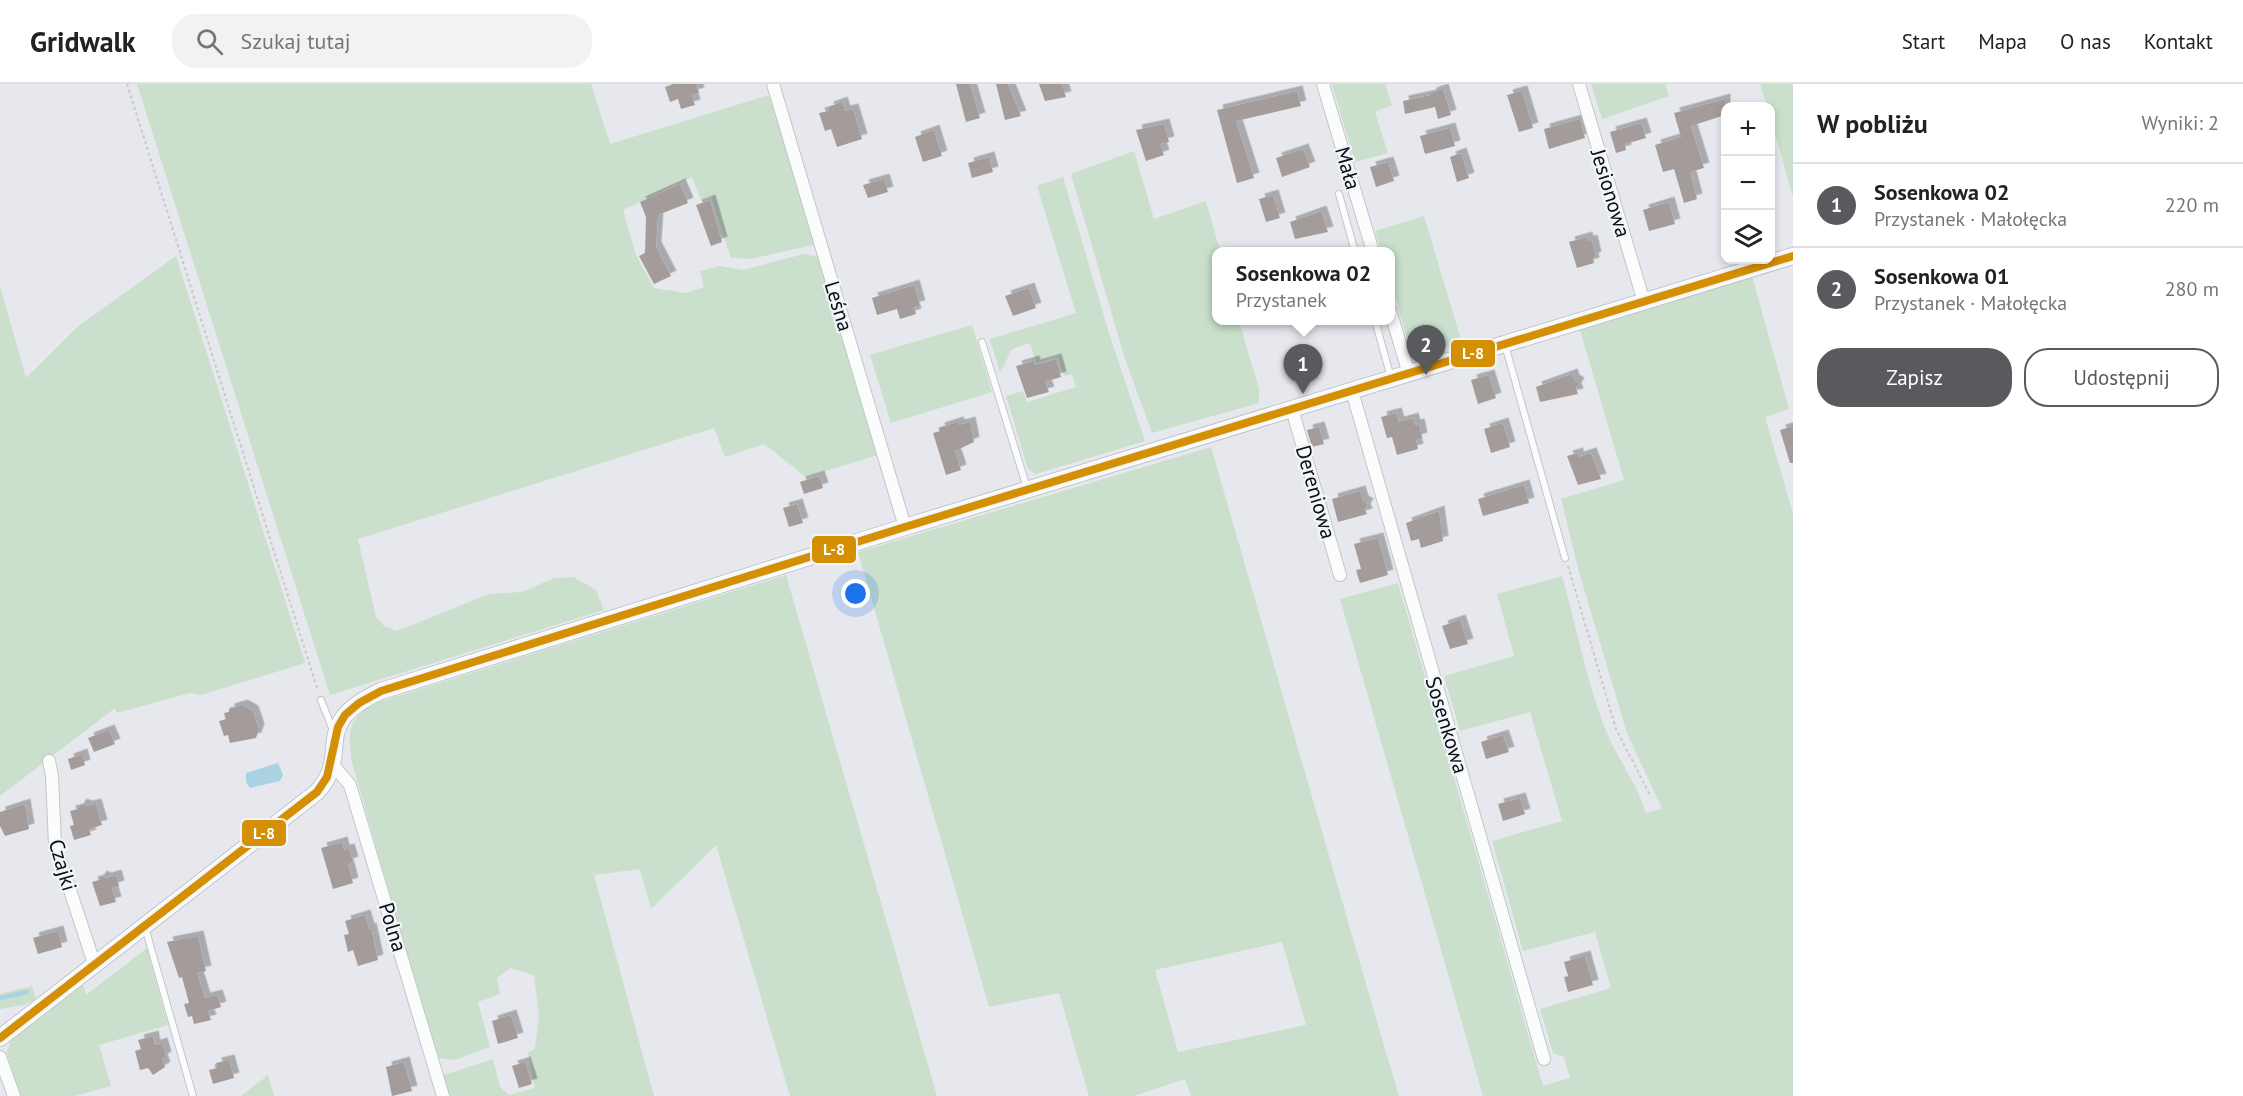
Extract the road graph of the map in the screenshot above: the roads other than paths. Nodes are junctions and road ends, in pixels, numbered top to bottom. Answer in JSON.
{"nodes":[{"id":1,"x":773,"y":84,"type":"edge"},
{"id":2,"x":1323,"y":84,"type":"edge"},
{"id":3,"x":1579,"y":84,"type":"edge"},
{"id":4,"x":1339,"y":194,"type":"dead end"},
{"id":5,"x":1354,"y":247,"type":"edge"},
{"id":6,"x":1372,"y":247,"type":"edge"},
{"id":7,"x":1793,"y":256,"type":"edge"},
{"id":8,"x":1644,"y":302,"type":"junction"},
{"id":9,"x":1376,"y":325,"type":"edge"},
{"id":10,"x":1394,"y":325,"type":"edge"},
{"id":11,"x":982,"y":342,"type":"dead end"},
{"id":12,"x":1505,"y":344,"type":"junction"},
{"id":13,"x":1409,"y":374,"type":"junction"},
{"id":14,"x":1391,"y":379,"type":"junction"},
{"id":15,"x":1352,"y":391,"type":"junction"},
{"id":16,"x":1292,"y":409,"type":"junction"},
{"id":17,"x":1027,"y":490,"type":"junction"},
{"id":18,"x":905,"y":527,"type":"junction"},
{"id":19,"x":1565,"y":558,"type":"road end"},
{"id":20,"x":1340,"y":575,"type":"dead end"},
{"id":21,"x":321,"y":700,"type":"road end"},
{"id":22,"x":335,"y":734,"type":"junction"},
{"id":23,"x":49,"y":761,"type":"dead end"},
{"id":24,"x":332,"y":764,"type":"junction"},
{"id":25,"x":145,"y":927,"type":"junction"},
{"id":26,"x":95,"y":966,"type":"junction"},
{"id":27,"x":0,"y":1038,"type":"edge"},
{"id":28,"x":0,"y":1057,"type":"edge"},
{"id":29,"x":1544,"y":1059,"type":"dead end"},
{"id":30,"x":14,"y":1096,"type":"edge"},
{"id":31,"x":194,"y":1096,"type":"edge"},
{"id":32,"x":443,"y":1096,"type":"edge"}],
"edges":[{"from":1,"to":18,"type":"street","name":"Leśna"},
{"from":2,"to":6,"type":"street","name":"Mała"},
{"from":3,"to":8,"type":"street","name":"Jesionowa"},
{"from":4,"to":5,"type":"lane"},
{"from":7,"to":8,"type":"street"},
{"from":8,"to":12,"type":"street"},
{"from":9,"to":14,"type":"lane"},
{"from":10,"to":13,"type":"street"},
{"from":11,"to":17,"type":"lane"},
{"from":12,"to":13,"type":"street"},
{"from":12,"to":19,"type":"lane"},
{"from":13,"to":14,"type":"street"},
{"from":14,"to":15,"type":"street"},
{"from":15,"to":16,"type":"street"},
{"from":15,"to":29,"type":"street","name":"Sosenkowa"},
{"from":16,"to":17,"type":"street"},
{"from":16,"to":20,"type":"street","name":"Dereniowa"},
{"from":17,"to":18,"type":"street"},
{"from":18,"to":22,"type":"street"},
{"from":21,"to":22,"type":"lane"},
{"from":22,"to":24,"type":"street"},
{"from":23,"to":26,"type":"street","name":"Czajki"},
{"from":24,"to":25,"type":"street"},
{"from":24,"to":32,"type":"street","name":"Polna"},
{"from":25,"to":26,"type":"street"},
{"from":25,"to":31,"type":"lane"},
{"from":26,"to":27,"type":"street"},
{"from":28,"to":30,"type":"street"}]}
